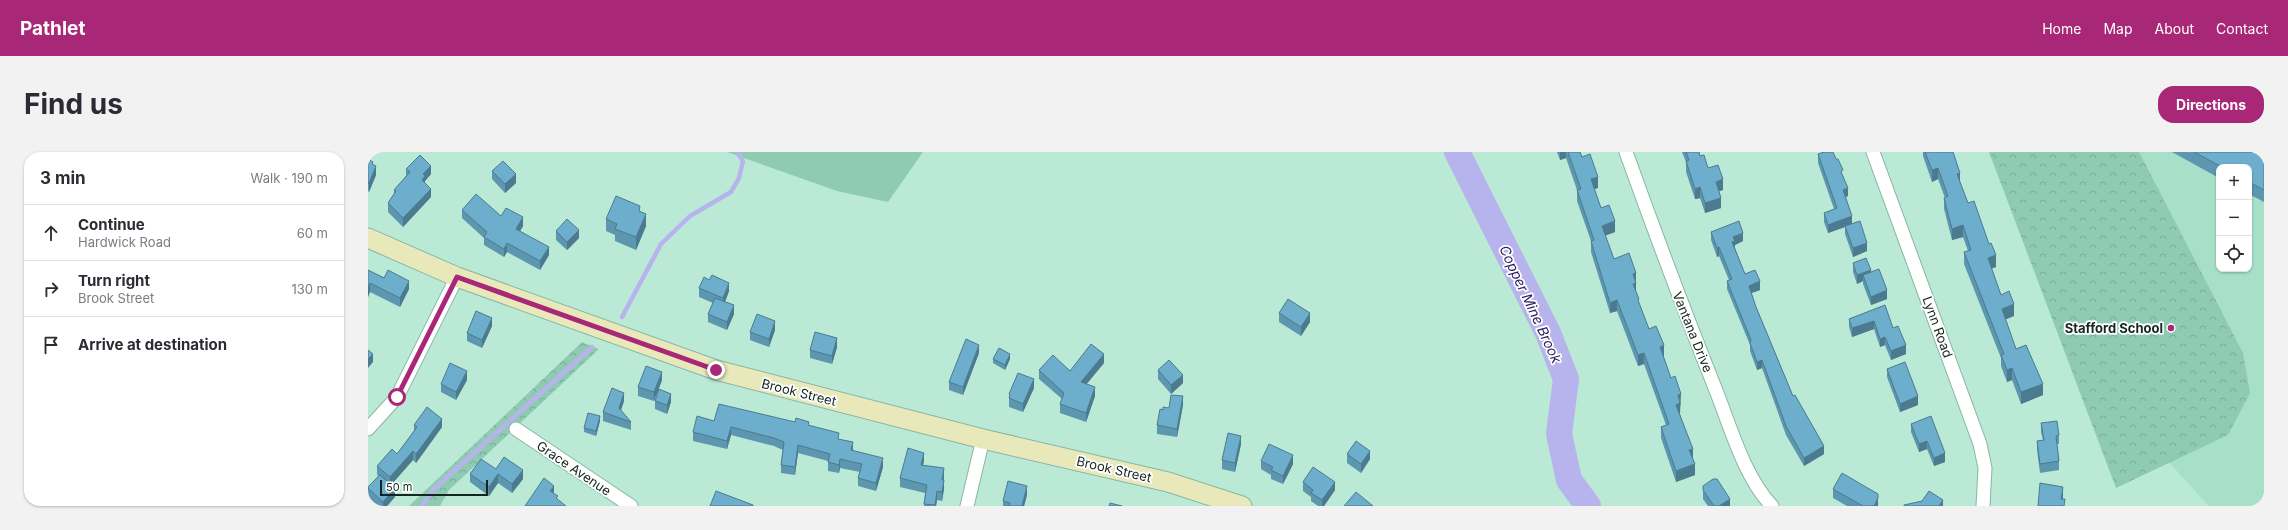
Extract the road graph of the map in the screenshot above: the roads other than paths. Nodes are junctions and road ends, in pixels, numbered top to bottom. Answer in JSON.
{"nodes":[{"id":1,"x":1626,"y":152,"type":"edge"},
{"id":2,"x":1873,"y":152,"type":"edge"},
{"id":3,"x":368,"y":238,"type":"edge"},
{"id":4,"x":457,"y":277,"type":"junction"},
{"id":5,"x":368,"y":429,"type":"edge"},
{"id":6,"x":516,"y":429,"type":"dead end"},
{"id":7,"x":983,"y":439,"type":"junction"},
{"id":8,"x":632,"y":506,"type":"edge"},
{"id":9,"x":967,"y":506,"type":"edge"},
{"id":10,"x":1242,"y":506,"type":"edge"},
{"id":11,"x":1772,"y":506,"type":"edge"},
{"id":12,"x":1983,"y":506,"type":"edge"}],
"edges":[{"from":1,"to":11,"type":"street","name":"Vantana Drive"},
{"from":2,"to":12,"type":"street","name":"Lynn Road"},
{"from":3,"to":4,"type":"street","name":"Brook Street"},
{"from":4,"to":5,"type":"street"},
{"from":4,"to":7,"type":"street","name":"Brook Street"},
{"from":6,"to":8,"type":"street","name":"Grace Avenue"},
{"from":7,"to":9,"type":"street"},
{"from":7,"to":10,"type":"street","name":"Brook Street"}]}
